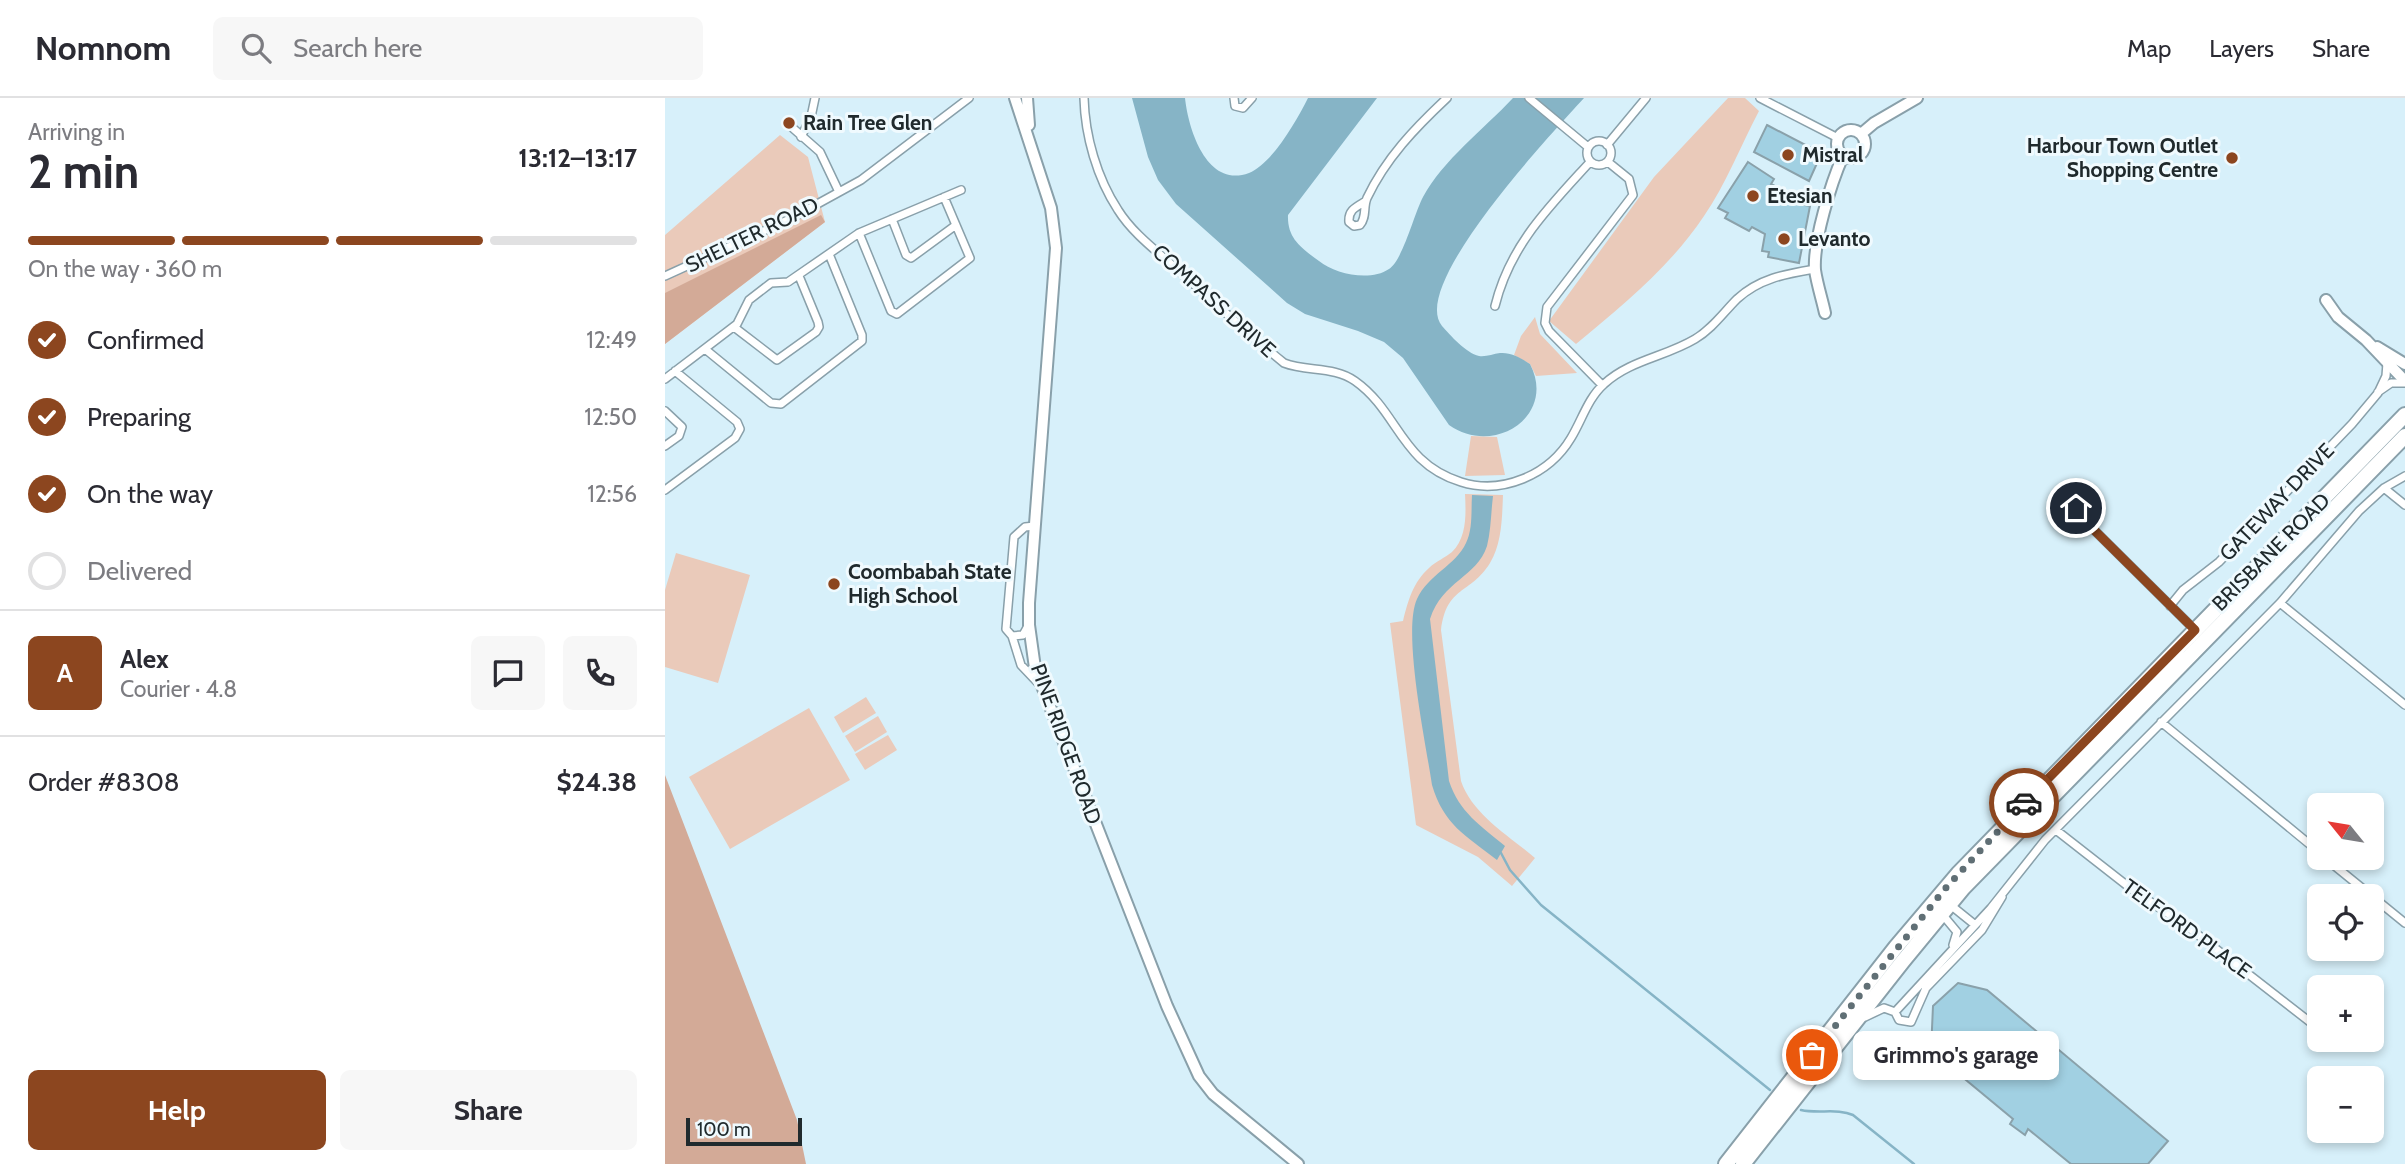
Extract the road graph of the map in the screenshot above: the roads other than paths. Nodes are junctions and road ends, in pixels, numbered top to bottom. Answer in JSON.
{"nodes":[{"id":1,"x":815,"y":98,"type":"edge"},
{"id":2,"x":969,"y":98,"type":"edge"},
{"id":3,"x":1084,"y":98,"type":"edge"},
{"id":4,"x":1234,"y":98,"type":"edge"},
{"id":5,"x":1252,"y":98,"type":"edge"},
{"id":6,"x":1447,"y":98,"type":"edge"},
{"id":7,"x":1529,"y":98,"type":"edge"},
{"id":8,"x":1646,"y":98,"type":"edge"},
{"id":9,"x":1760,"y":98,"type":"edge"},
{"id":10,"x":1917,"y":98,"type":"edge"},
{"id":11,"x":1019,"y":99,"type":"edge"},
{"id":12,"x":787,"y":123,"type":"dead end"},
{"id":13,"x":1861,"y":134,"type":"junction"},
{"id":14,"x":801,"y":136,"type":"junction"},
{"id":15,"x":1838,"y":138,"type":"junction"},
{"id":16,"x":1607,"y":145,"type":"junction"},
{"id":17,"x":1588,"y":147,"type":"junction"},
{"id":18,"x":1843,"y":156,"type":"junction"},
{"id":19,"x":1590,"y":162,"type":"junction"},
{"id":20,"x":1608,"y":162,"type":"junction"},
{"id":21,"x":961,"y":190,"type":"dead end"},
{"id":22,"x":839,"y":192,"type":"junction"},
{"id":23,"x":944,"y":197,"type":"junction"},
{"id":24,"x":1366,"y":201,"type":"dead end"},
{"id":25,"x":892,"y":219,"type":"junction"},
{"id":26,"x":956,"y":225,"type":"junction"},
{"id":27,"x":859,"y":233,"type":"junction"},
{"id":28,"x":829,"y":254,"type":"junction"},
{"id":29,"x":1815,"y":269,"type":"junction"},
{"id":30,"x":665,"y":276,"type":"edge"},
{"id":31,"x":799,"y":276,"type":"junction"},
{"id":32,"x":2326,"y":300,"type":"dead end"},
{"id":33,"x":1495,"y":306,"type":"dead end"},
{"id":34,"x":1825,"y":313,"type":"dead end"},
{"id":35,"x":734,"y":327,"type":"junction"},
{"id":36,"x":705,"y":349,"type":"junction"},
{"id":37,"x":2396,"y":359,"type":"edge"},
{"id":38,"x":2405,"y":364,"type":"edge"},
{"id":39,"x":675,"y":371,"type":"junction"},
{"id":40,"x":665,"y":379,"type":"edge"},
{"id":41,"x":2405,"y":382,"type":"edge"},
{"id":42,"x":1602,"y":385,"type":"junction"},
{"id":43,"x":2378,"y":393,"type":"junction"},
{"id":44,"x":665,"y":411,"type":"edge"},
{"id":45,"x":2405,"y":415,"type":"edge"},
{"id":46,"x":2405,"y":436,"type":"edge"},
{"id":47,"x":665,"y":446,"type":"edge"},
{"id":48,"x":2405,"y":476,"type":"edge"},
{"id":49,"x":2384,"y":488,"type":"junction"},
{"id":50,"x":665,"y":490,"type":"edge"},
{"id":51,"x":2405,"y":505,"type":"edge"},
{"id":52,"x":2076,"y":508,"type":"dead end"},
{"id":53,"x":1035,"y":526,"type":"junction"},
{"id":54,"x":2280,"y":603,"type":"junction"},
{"id":55,"x":2170,"y":606,"type":"junction"},
{"id":56,"x":1029,"y":625,"type":"junction"},
{"id":57,"x":2195,"y":630,"type":"junction"},
{"id":58,"x":1012,"y":636,"type":"junction"},
{"id":59,"x":1040,"y":685,"type":"junction"},
{"id":60,"x":2405,"y":705,"type":"edge"},
{"id":61,"x":2161,"y":722,"type":"junction"},
{"id":62,"x":2056,"y":830,"type":"junction"},
{"id":63,"x":2307,"y":842,"type":"edge"},
{"id":64,"x":2340,"y":870,"type":"edge"},
{"id":65,"x":2004,"y":893,"type":"junction"},
{"id":66,"x":1941,"y":904,"type":"junction"},
{"id":67,"x":2405,"y":923,"type":"edge"},
{"id":68,"x":1974,"y":924,"type":"junction"},
{"id":69,"x":1972,"y":942,"type":"junction"},
{"id":70,"x":1940,"y":962,"type":"junction"},
{"id":71,"x":1895,"y":1012,"type":"junction"},
{"id":72,"x":2307,"y":1020,"type":"edge"},
{"id":73,"x":1848,"y":1031,"type":"junction"},
{"id":74,"x":1297,"y":1164,"type":"edge"},
{"id":75,"x":1726,"y":1164,"type":"edge"},
{"id":76,"x":1743,"y":1164,"type":"edge"}],
"edges":[{"from":1,"to":14,"type":"street"},
{"from":2,"to":22,"type":"street"},
{"from":3,"to":42,"type":"street","name":"COMPASS DRIVE"},
{"from":4,"to":5,"type":"street"},
{"from":6,"to":24,"type":"street"},
{"from":7,"to":17,"type":"street"},
{"from":8,"to":16,"type":"street"},
{"from":9,"to":15,"type":"street"},
{"from":10,"to":13,"type":"street"},
{"from":11,"to":53,"type":"street","name":"PINE RIDGE ROAD"},
{"from":12,"to":14,"type":"street"},
{"from":13,"to":15,"type":"street"},
{"from":13,"to":18,"type":"street"},
{"from":14,"to":22,"type":"street"},
{"from":15,"to":18,"type":"street"},
{"from":16,"to":17,"type":"street"},
{"from":16,"to":20,"type":"street"},
{"from":17,"to":19,"type":"street"},
{"from":18,"to":29,"type":"street"},
{"from":19,"to":20,"type":"street"},
{"from":19,"to":33,"type":"street"},
{"from":20,"to":42,"type":"street"},
{"from":21,"to":23,"type":"street"},
{"from":22,"to":30,"type":"street","name":"SHELTER ROAD"},
{"from":23,"to":25,"type":"street"},
{"from":23,"to":26,"type":"street"},
{"from":25,"to":26,"type":"street"},
{"from":25,"to":27,"type":"street"},
{"from":26,"to":27,"type":"street"},
{"from":27,"to":28,"type":"street"},
{"from":28,"to":31,"type":"street"},
{"from":28,"to":36,"type":"street"},
{"from":29,"to":34,"type":"street"},
{"from":29,"to":42,"type":"street","name":"COMPASS DRIVE"},
{"from":31,"to":35,"type":"street"},
{"from":31,"to":35,"type":"street"},
{"from":32,"to":37,"type":"street"},
{"from":35,"to":36,"type":"street"},
{"from":36,"to":39,"type":"street"},
{"from":37,"to":38,"type":"street"},
{"from":37,"to":41,"type":"street"},
{"from":37,"to":43,"type":"street","name":"GATEWAY DRIVE"},
{"from":39,"to":40,"type":"street"},
{"from":39,"to":50,"type":"street"},
{"from":41,"to":43,"type":"street"},
{"from":43,"to":55,"type":"street","name":"GATEWAY DRIVE"},
{"from":44,"to":47,"type":"street"},
{"from":45,"to":57,"type":"highway","name":"BRISBANE ROAD"},
{"from":46,"to":66,"type":"highway","name":"BRISBANE ROAD"},
{"from":48,"to":49,"type":"street","name":"BRISBANE ROAD"},
{"from":49,"to":51,"type":"street"},
{"from":49,"to":54,"type":"street","name":"BRISBANE ROAD"},
{"from":52,"to":55,"type":"street"},
{"from":53,"to":56,"type":"street","name":"PINE RIDGE ROAD"},
{"from":53,"to":58,"type":"street"},
{"from":54,"to":60,"type":"street"},
{"from":54,"to":61,"type":"street","name":"BRISBANE ROAD"},
{"from":55,"to":57,"type":"street"},
{"from":56,"to":58,"type":"street"},
{"from":56,"to":59,"type":"street","name":"PINE RIDGE ROAD"},
{"from":57,"to":66,"type":"highway","name":"BRISBANE ROAD"},
{"from":58,"to":59,"type":"street"},
{"from":59,"to":74,"type":"street","name":"PINE RIDGE ROAD"},
{"from":61,"to":62,"type":"street","name":"BRISBANE ROAD"},
{"from":61,"to":63,"type":"street"},
{"from":62,"to":65,"type":"street","name":"BRISBANE ROAD"},
{"from":62,"to":72,"type":"street","name":"TELFORD PLACE"},
{"from":64,"to":67,"type":"street"},
{"from":65,"to":68,"type":"street"},
{"from":65,"to":69,"type":"street"},
{"from":66,"to":68,"type":"street"},
{"from":66,"to":70,"type":"street"},
{"from":66,"to":73,"type":"highway","name":"BRISBANE ROAD"},
{"from":66,"to":75,"type":"highway","name":"BRISBANE ROAD"},
{"from":68,"to":69,"type":"street"},
{"from":68,"to":70,"type":"street"},
{"from":69,"to":71,"type":"street"},
{"from":70,"to":71,"type":"street"},
{"from":71,"to":73,"type":"street"},
{"from":73,"to":76,"type":"highway","name":"BRISBANE ROAD"}]}
